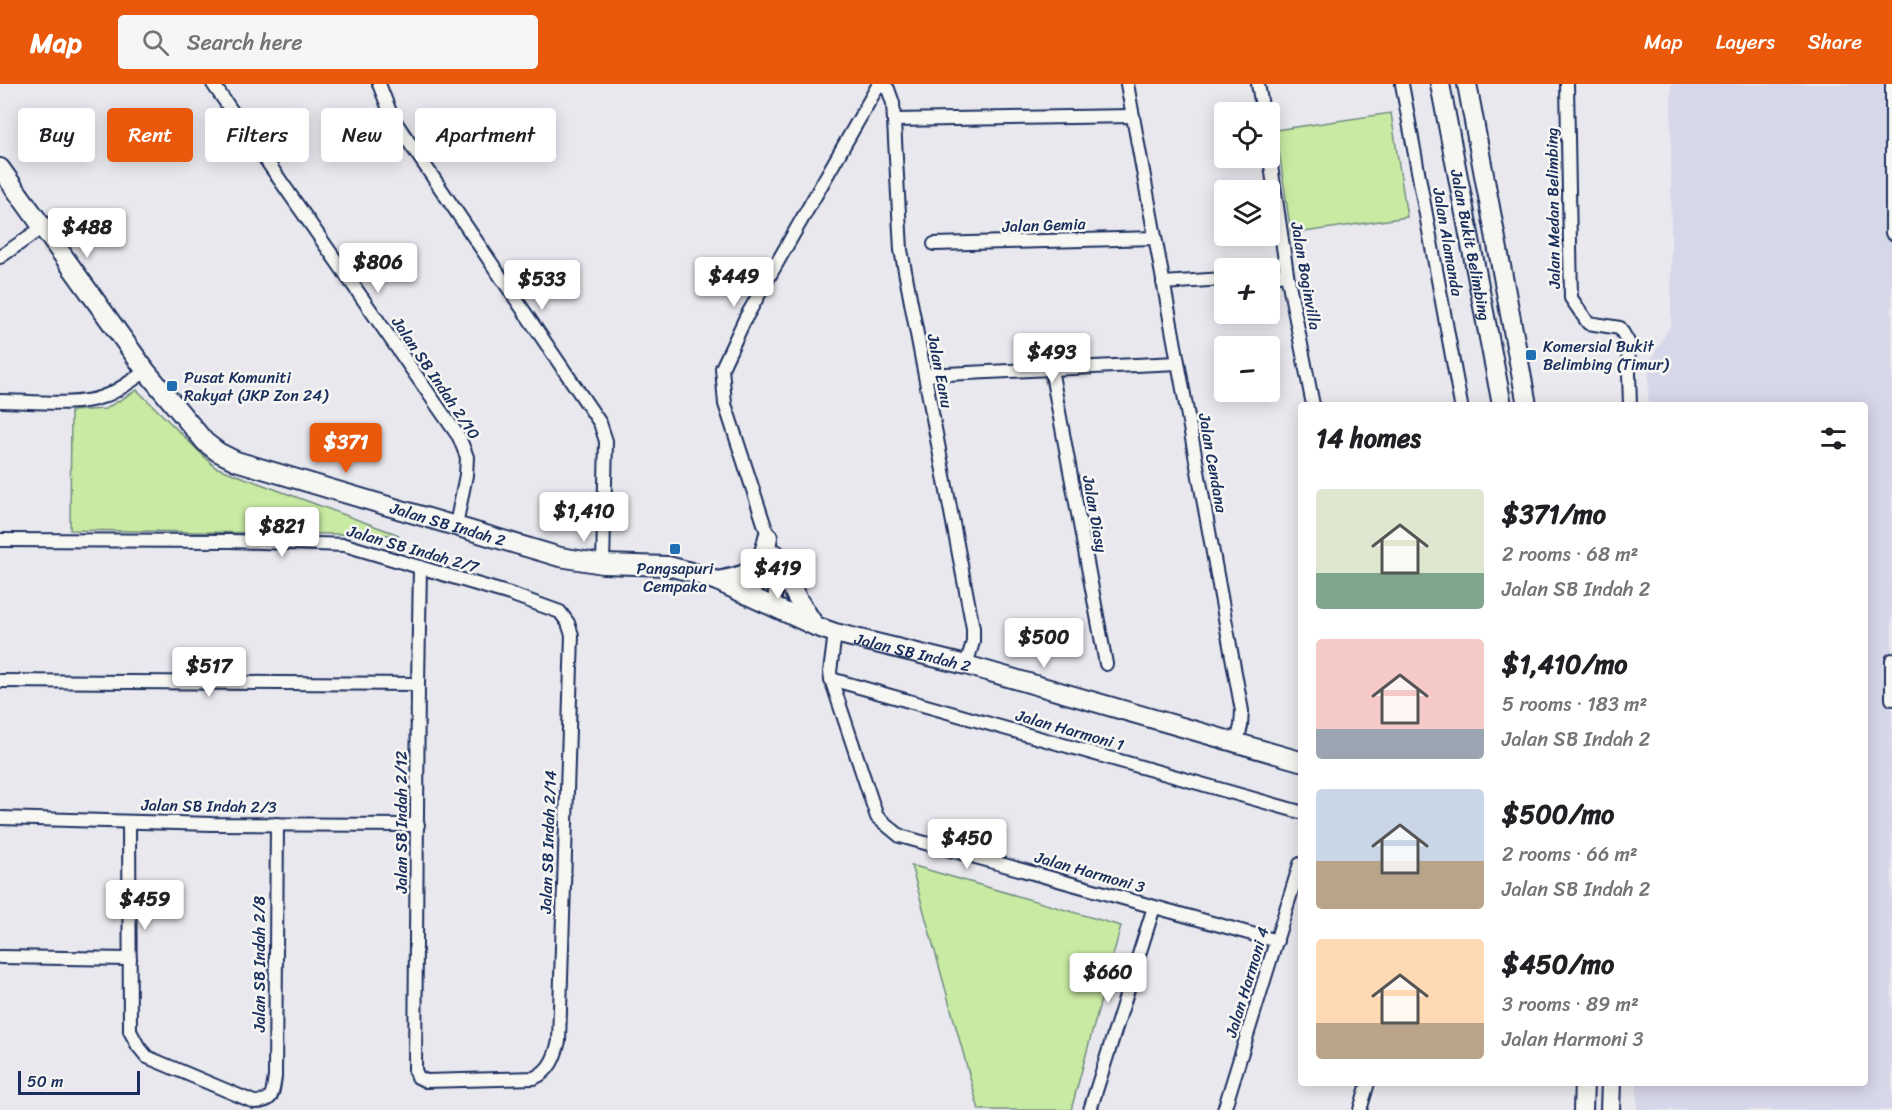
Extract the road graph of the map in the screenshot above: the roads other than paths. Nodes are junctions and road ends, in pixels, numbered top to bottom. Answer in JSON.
{"nodes":[{"id":1,"x":213,"y":84,"type":"edge"},
{"id":2,"x":379,"y":84,"type":"edge"},
{"id":3,"x":880,"y":84,"type":"edge"},
{"id":4,"x":1127,"y":84,"type":"edge"},
{"id":5,"x":1258,"y":84,"type":"edge"},
{"id":6,"x":1402,"y":84,"type":"edge"},
{"id":7,"x":1440,"y":84,"type":"edge"},
{"id":8,"x":1467,"y":84,"type":"edge"},
{"id":9,"x":1567,"y":84,"type":"edge"},
{"id":10,"x":1892,"y":84,"type":"edge"},
{"id":11,"x":1261,"y":102,"type":"edge"},
{"id":12,"x":1133,"y":116,"type":"junction"},
{"id":13,"x":895,"y":120,"type":"junction"},
{"id":14,"x":0,"y":168,"type":"edge"},
{"id":15,"x":1271,"y":168,"type":"edge"},
{"id":16,"x":43,"y":227,"type":"junction"},
{"id":17,"x":1892,"y":233,"type":"edge"},
{"id":18,"x":1155,"y":238,"type":"junction"},
{"id":19,"x":934,"y":244,"type":"dead end"},
{"id":20,"x":0,"y":257,"type":"edge"},
{"id":21,"x":1287,"y":274,"type":"junction"},
{"id":22,"x":1280,"y":275,"type":"edge"},
{"id":23,"x":1214,"y":280,"type":"edge"},
{"id":24,"x":1163,"y":283,"type":"junction"},
{"id":25,"x":1178,"y":363,"type":"junction"},
{"id":26,"x":1051,"y":369,"type":"junction"},
{"id":27,"x":146,"y":370,"type":"junction"},
{"id":28,"x":925,"y":375,"type":"junction"},
{"id":29,"x":0,"y":401,"type":"edge"},
{"id":30,"x":1312,"y":402,"type":"edge"},
{"id":31,"x":1460,"y":402,"type":"edge"},
{"id":32,"x":1501,"y":402,"type":"edge"},
{"id":33,"x":1526,"y":402,"type":"edge"},
{"id":34,"x":1630,"y":402,"type":"edge"},
{"id":35,"x":456,"y":525,"type":"junction"},
{"id":36,"x":0,"y":540,"type":"edge"},
{"id":37,"x":771,"y":546,"type":"junction"},
{"id":38,"x":603,"y":564,"type":"junction"},
{"id":39,"x":420,"y":567,"type":"junction"},
{"id":40,"x":717,"y":581,"type":"junction"},
{"id":41,"x":775,"y":609,"type":"junction"},
{"id":42,"x":560,"y":612,"type":"joint"},
{"id":43,"x":815,"y":626,"type":"junction"},
{"id":44,"x":835,"y":633,"type":"junction"},
{"id":45,"x":1892,"y":660,"type":"edge"},
{"id":46,"x":1106,"y":664,"type":"dead end"},
{"id":47,"x":966,"y":665,"type":"junction"},
{"id":48,"x":831,"y":679,"type":"junction"},
{"id":49,"x":0,"y":681,"type":"edge"},
{"id":50,"x":418,"y":684,"type":"junction"},
{"id":51,"x":1892,"y":699,"type":"edge"},
{"id":52,"x":1237,"y":742,"type":"junction"},
{"id":53,"x":1298,"y":760,"type":"edge"},
{"id":54,"x":1298,"y":811,"type":"edge"},
{"id":55,"x":0,"y":818,"type":"edge"},
{"id":56,"x":129,"y":822,"type":"junction"},
{"id":57,"x":277,"y":824,"type":"junction"},
{"id":58,"x":418,"y":825,"type":"junction"},
{"id":59,"x":1298,"y":871,"type":"edge"},
{"id":60,"x":1154,"y":907,"type":"junction"},
{"id":61,"x":1277,"y":941,"type":"junction"},
{"id":62,"x":0,"y":957,"type":"edge"},
{"id":63,"x":130,"y":960,"type":"junction"},
{"id":64,"x":418,"y":1077,"type":"joint"},
{"id":65,"x":1367,"y":1086,"type":"edge"},
{"id":66,"x":1584,"y":1086,"type":"edge"},
{"id":67,"x":1611,"y":1086,"type":"edge"},
{"id":68,"x":1090,"y":1110,"type":"edge"},
{"id":69,"x":1224,"y":1110,"type":"edge"},
{"id":70,"x":1360,"y":1110,"type":"edge"},
{"id":71,"x":1583,"y":1110,"type":"edge"},
{"id":72,"x":1610,"y":1110,"type":"edge"}],
"edges":[{"from":1,"to":35,"type":"street","name":"Jalan SB Indah 2/10"},
{"from":2,"to":38,"type":"street"},
{"from":3,"to":13,"type":"street","name":"Jalan Eanu"},
{"from":3,"to":37,"type":"street"},
{"from":4,"to":12,"type":"street","name":"Jalan Cendana"},
{"from":5,"to":11,"type":"street"},
{"from":6,"to":31,"type":"street","name":"Jalan Alamanda"},
{"from":7,"to":32,"type":"street","name":"Jalan Bukit Belimbing"},
{"from":8,"to":33,"type":"street","name":"Jalan Bukit Belimbing"},
{"from":9,"to":34,"type":"street","name":"Jalan Medan Belimbing"},
{"from":10,"to":17,"type":"street"},
{"from":12,"to":13,"type":"street"},
{"from":12,"to":18,"type":"street","name":"Jalan Cendana"},
{"from":13,"to":28,"type":"street","name":"Jalan Eanu"},
{"from":14,"to":16,"type":"street","name":"Jalan SB Indah 2"},
{"from":15,"to":21,"type":"street","name":"Jalan Boginvilla"},
{"from":16,"to":20,"type":"street"},
{"from":16,"to":27,"type":"street","name":"Jalan SB Indah 2"},
{"from":18,"to":19,"type":"street","name":"Jalan Gemia"},
{"from":18,"to":24,"type":"street","name":"Jalan Cendana"},
{"from":21,"to":22,"type":"street"},
{"from":21,"to":30,"type":"street","name":"Jalan Boginvilla"},
{"from":23,"to":24,"type":"street"},
{"from":24,"to":25,"type":"street","name":"Jalan Cendana"},
{"from":25,"to":26,"type":"street"},
{"from":25,"to":52,"type":"street","name":"Jalan Cendana"},
{"from":26,"to":28,"type":"street"},
{"from":26,"to":46,"type":"street","name":"Jalan Diasy"},
{"from":27,"to":29,"type":"street"},
{"from":27,"to":35,"type":"street","name":"Jalan SB Indah 2"},
{"from":28,"to":47,"type":"street","name":"Jalan Eanu"},
{"from":35,"to":38,"type":"street","name":"Jalan SB Indah 2"},
{"from":36,"to":39,"type":"street","name":"Jalan SB Indah 2/7"},
{"from":37,"to":40,"type":"street"},
{"from":37,"to":41,"type":"street"},
{"from":37,"to":43,"type":"street"},
{"from":38,"to":40,"type":"street","name":"Jalan SB Indah 2"},
{"from":39,"to":42,"type":"street","name":"Jalan SB Indah 2/7"},
{"from":39,"to":50,"type":"street","name":"Jalan SB Indah 2/12"},
{"from":40,"to":41,"type":"street","name":"Jalan SB Indah 2"},
{"from":41,"to":43,"type":"street","name":"Jalan SB Indah 2"},
{"from":42,"to":64,"type":"street","name":"Jalan SB Indah 2/14"},
{"from":43,"to":44,"type":"street","name":"Jalan SB Indah 2"},
{"from":44,"to":47,"type":"street","name":"Jalan SB Indah 2"},
{"from":44,"to":48,"type":"street","name":"Jalan Harmoni 3"},
{"from":45,"to":51,"type":"street"},
{"from":47,"to":52,"type":"street","name":"Jalan SB Indah 2"},
{"from":48,"to":54,"type":"street","name":"Jalan Harmoni 1"},
{"from":48,"to":60,"type":"street","name":"Jalan Harmoni 3"},
{"from":49,"to":50,"type":"street"},
{"from":50,"to":58,"type":"street","name":"Jalan SB Indah 2/12"},
{"from":52,"to":53,"type":"street","name":"Jalan SB Indah 2"},
{"from":55,"to":56,"type":"street","name":"Jalan SB Indah 2/3"},
{"from":56,"to":57,"type":"street","name":"Jalan SB Indah 2/3"},
{"from":56,"to":63,"type":"street"},
{"from":57,"to":58,"type":"street","name":"Jalan SB Indah 2/3"},
{"from":57,"to":63,"type":"street","name":"Jalan SB Indah 2/8"},
{"from":58,"to":64,"type":"street","name":"Jalan SB Indah 2/12"},
{"from":59,"to":61,"type":"street","name":"Jalan Harmoni 4"},
{"from":60,"to":61,"type":"street","name":"Jalan Harmoni 3"},
{"from":60,"to":68,"type":"street"},
{"from":61,"to":69,"type":"street","name":"Jalan Harmoni 4"},
{"from":62,"to":63,"type":"street"},
{"from":65,"to":70,"type":"street"},
{"from":66,"to":71,"type":"street"},
{"from":67,"to":72,"type":"street"}]}
